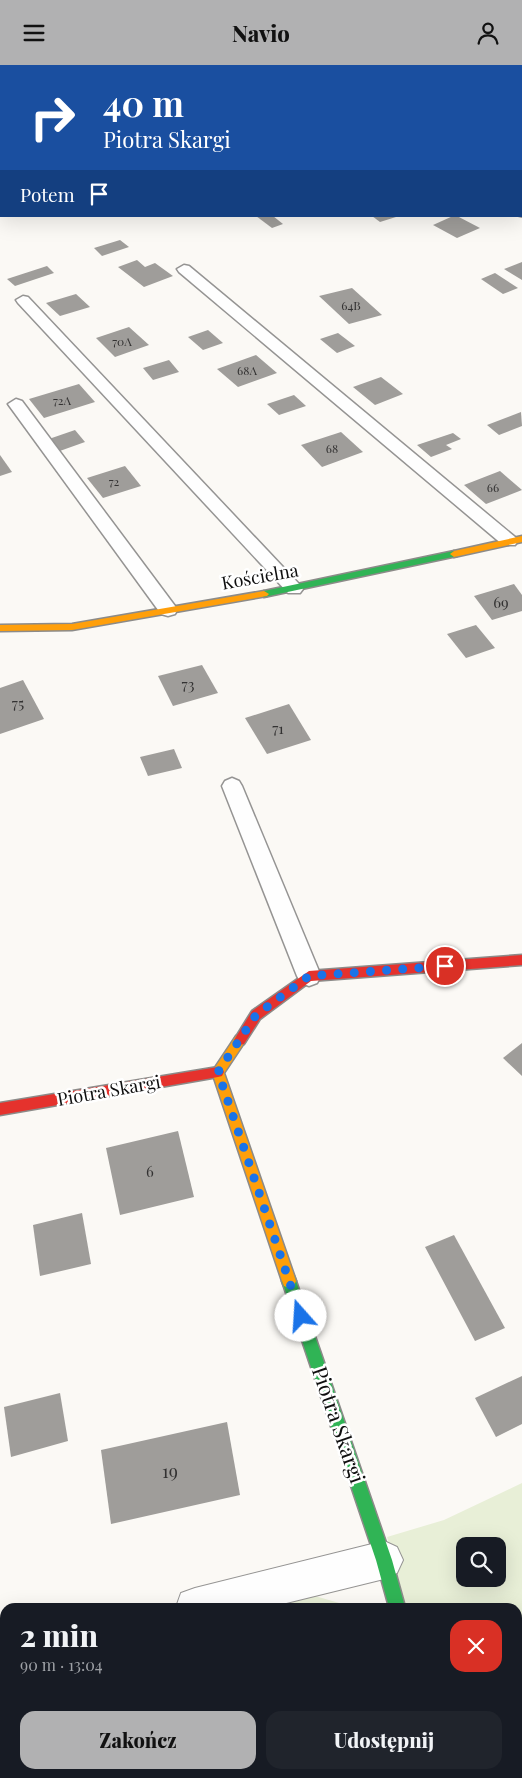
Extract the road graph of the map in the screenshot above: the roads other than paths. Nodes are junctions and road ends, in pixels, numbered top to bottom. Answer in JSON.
{"nodes":[{"id":1,"x":184,"y":269,"type":"dead end"},
{"id":2,"x":23,"y":300,"type":"dead end"},
{"id":3,"x":16,"y":405,"type":"dead end"},
{"id":4,"x":516,"y":540,"type":"edge"},
{"id":5,"x":294,"y":589,"type":"junction"},
{"id":6,"x":168,"y":610,"type":"junction"},
{"id":7,"x":0,"y":627,"type":"edge"},
{"id":8,"x":232,"y":786,"type":"dead end"},
{"id":9,"x":522,"y":960,"type":"edge"},
{"id":10,"x":309,"y":976,"type":"junction"},
{"id":11,"x":218,"y":1072,"type":"junction"},
{"id":12,"x":0,"y":1109,"type":"edge"},
{"id":13,"x":384,"y":1560,"type":"junction"},
{"id":14,"x":211,"y":1603,"type":"edge"},
{"id":15,"x":396,"y":1603,"type":"edge"}],
"edges":[{"from":1,"to":4,"type":"lane"},
{"from":2,"to":5,"type":"lane"},
{"from":3,"to":6,"type":"lane"},
{"from":4,"to":5,"type":"street","name":"Kościelna"},
{"from":5,"to":6,"type":"street","name":"Kościelna"},
{"from":6,"to":7,"type":"street","name":"Kościelna"},
{"from":8,"to":10,"type":"lane"},
{"from":9,"to":10,"type":"street"},
{"from":10,"to":11,"type":"street"},
{"from":11,"to":12,"type":"street","name":"Piotra Skargi"},
{"from":11,"to":13,"type":"street","name":"Piotra Skargi"},
{"from":13,"to":14,"type":"street"},
{"from":13,"to":15,"type":"street","name":"Piotra Skargi"}]}
